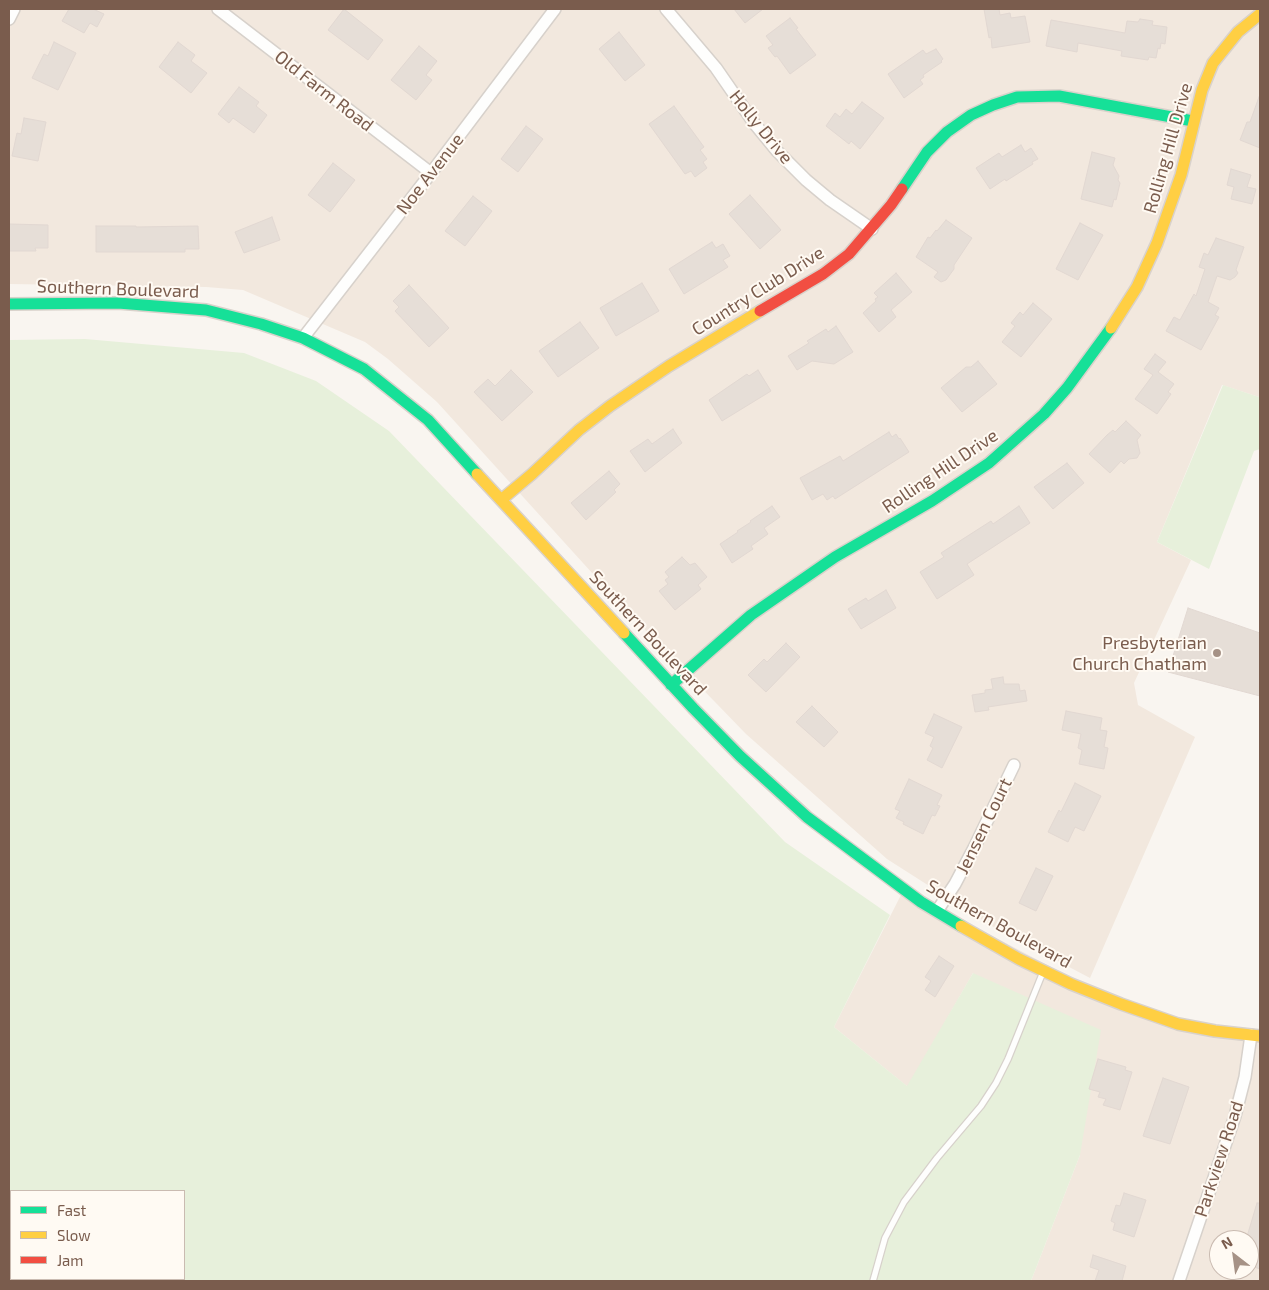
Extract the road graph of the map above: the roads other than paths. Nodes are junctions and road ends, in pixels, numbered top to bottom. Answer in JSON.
{"nodes":[{"id":1,"x":14,"y":9,"type":"edge"},
{"id":2,"x":218,"y":9,"type":"edge"},
{"id":3,"x":555,"y":9,"type":"edge"},
{"id":4,"x":666,"y":9,"type":"edge"},
{"id":5,"x":1260,"y":14,"type":"edge"},
{"id":6,"x":9,"y":19,"type":"edge"},
{"id":7,"x":1193,"y":121,"type":"junction"},
{"id":8,"x":431,"y":173,"type":"junction"},
{"id":9,"x":872,"y":229,"type":"junction"},
{"id":10,"x":9,"y":304,"type":"edge"},
{"id":11,"x":303,"y":338,"type":"junction"},
{"id":12,"x":501,"y":500,"type":"junction"},
{"id":13,"x":671,"y":685,"type":"junction"},
{"id":14,"x":1014,"y":765,"type":"dead end"},
{"id":15,"x":937,"y":911,"type":"junction"},
{"id":16,"x":1044,"y":970,"type":"junction"},
{"id":17,"x":1256,"y":1035,"type":"edge"},
{"id":18,"x":873,"y":1281,"type":"edge"},
{"id":19,"x":1179,"y":1281,"type":"edge"}],
"edges":[{"from":1,"to":6,"type":"street"},
{"from":2,"to":8,"type":"street","name":"Old Farm Road"},
{"from":3,"to":8,"type":"street","name":"Noe Avenue"},
{"from":4,"to":9,"type":"street","name":"Holly Drive"},
{"from":5,"to":7,"type":"street","name":"Rolling Hill Drive"},
{"from":7,"to":9,"type":"street","name":"Country Club Drive"},
{"from":7,"to":13,"type":"street","name":"Rolling Hill Drive"},
{"from":8,"to":11,"type":"street","name":"Noe Avenue"},
{"from":9,"to":12,"type":"street","name":"Country Club Drive"},
{"from":10,"to":11,"type":"street","name":"Southern Boulevard"},
{"from":11,"to":12,"type":"street","name":"Southern Boulevard"},
{"from":12,"to":13,"type":"street","name":"Southern Boulevard"},
{"from":13,"to":15,"type":"street","name":"Southern Boulevard"},
{"from":14,"to":15,"type":"street","name":"Jensen Court"},
{"from":15,"to":16,"type":"street","name":"Southern Boulevard"},
{"from":16,"to":17,"type":"street","name":"Southern Boulevard"},
{"from":16,"to":18,"type":"lane"},
{"from":17,"to":19,"type":"street","name":"Parkview Road"}]}
